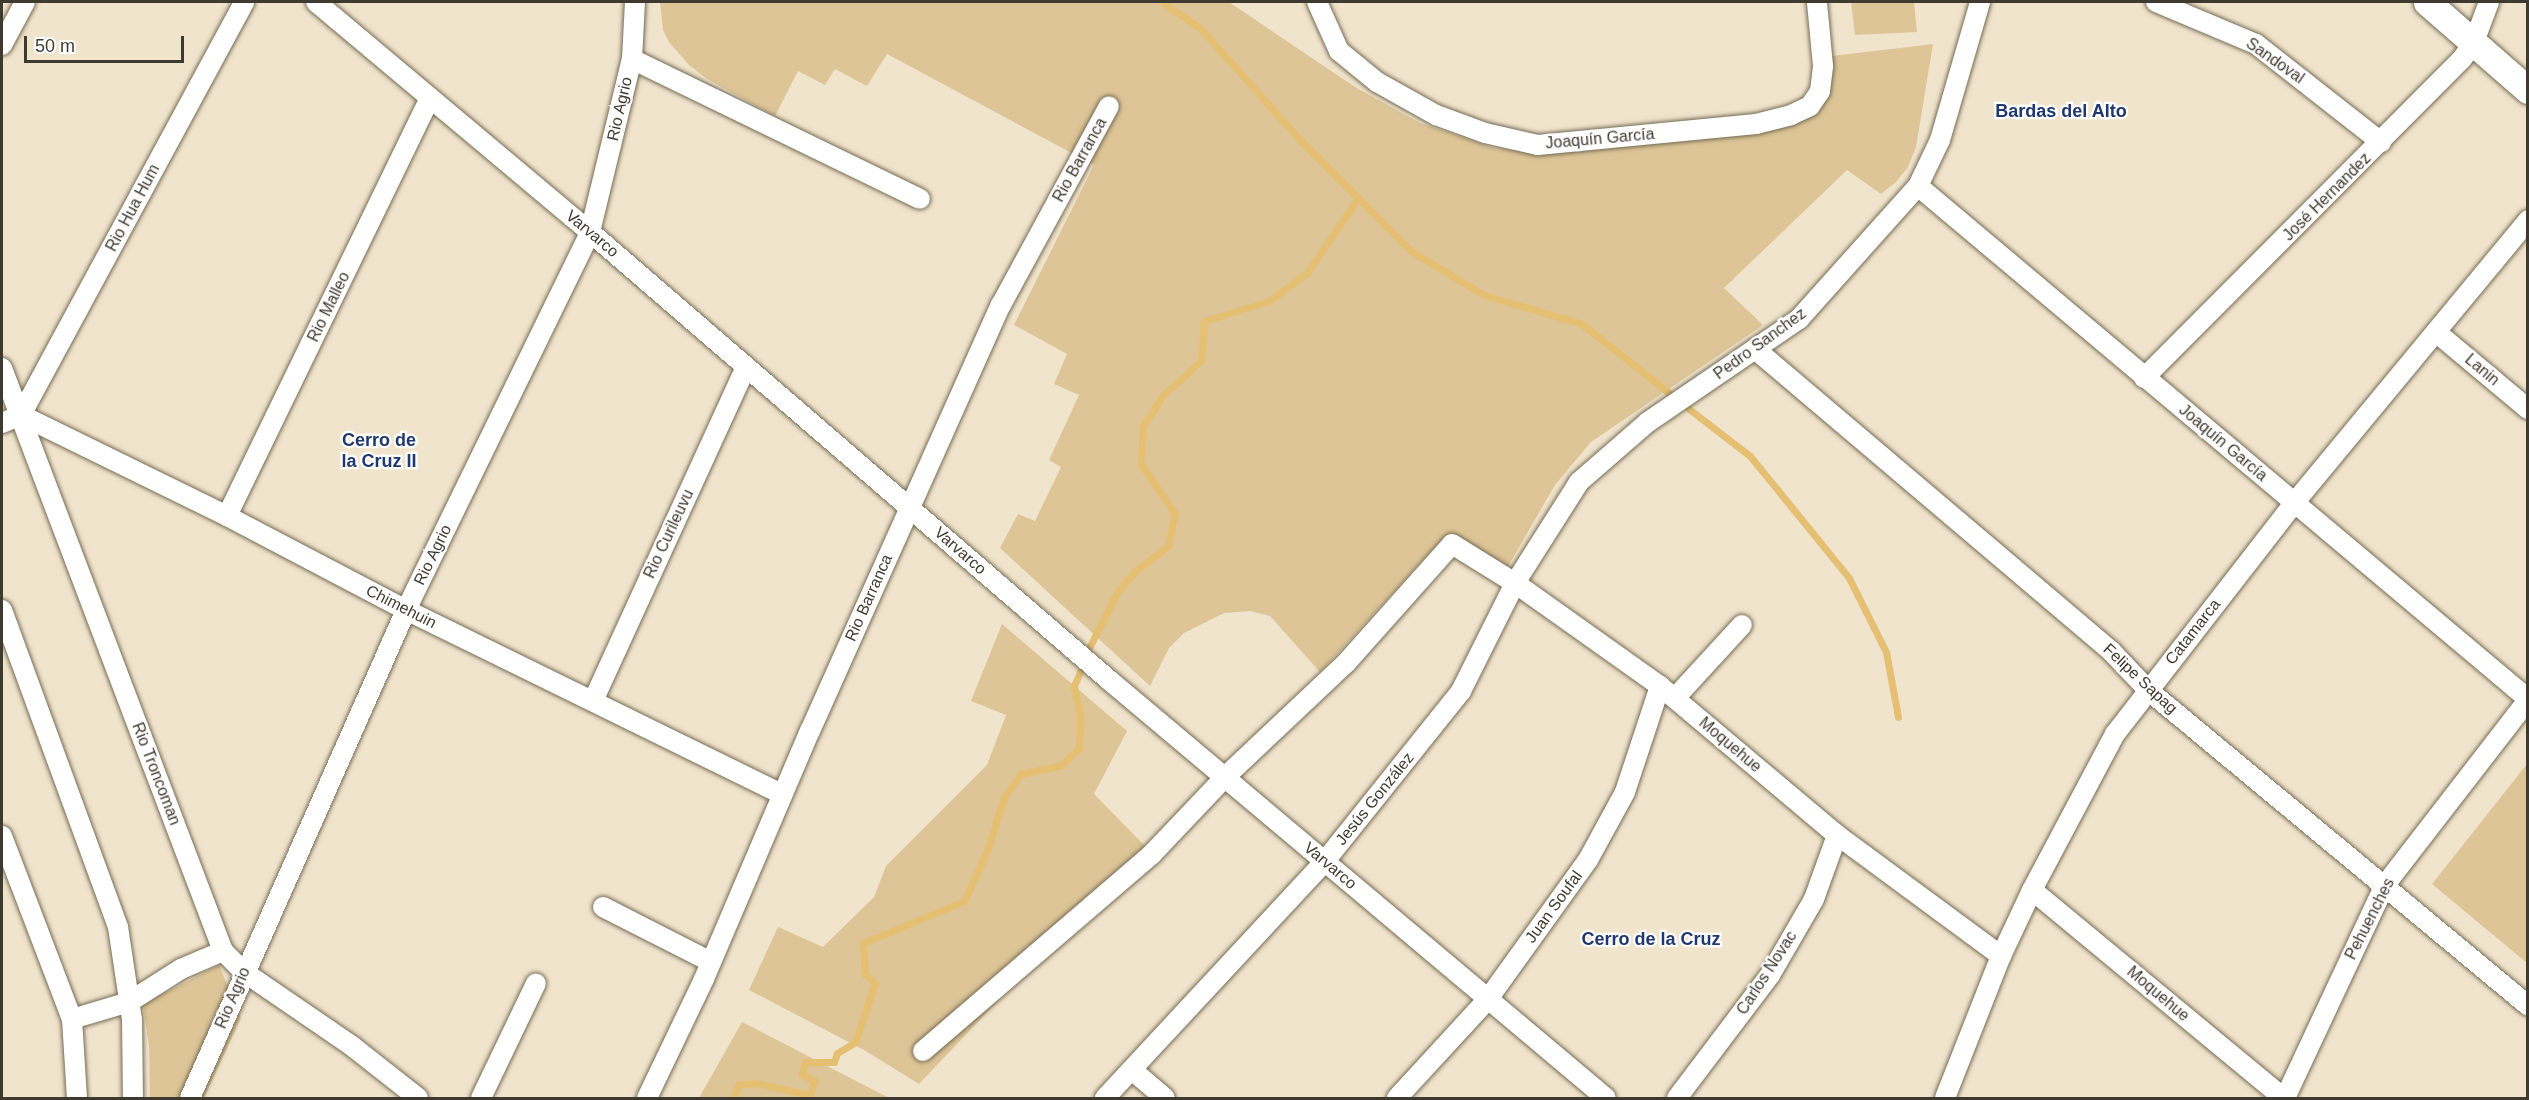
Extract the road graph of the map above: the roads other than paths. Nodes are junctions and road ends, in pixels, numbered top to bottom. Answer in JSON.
{"nodes":[{"id":1,"x":244,"y":2,"type":"edge"},
{"id":2,"x":316,"y":2,"type":"edge"},
{"id":3,"x":634,"y":2,"type":"edge"},
{"id":4,"x":1317,"y":2,"type":"edge"},
{"id":5,"x":1817,"y":2,"type":"edge"},
{"id":6,"x":1980,"y":2,"type":"edge"},
{"id":7,"x":2156,"y":2,"type":"edge"},
{"id":8,"x":2427,"y":2,"type":"edge"},
{"id":9,"x":2489,"y":2,"type":"edge"},
{"id":10,"x":18,"y":5,"type":"edge"},
{"id":11,"x":2474,"y":42,"type":"junction"},
{"id":12,"x":2,"y":45,"type":"edge"},
{"id":13,"x":632,"y":59,"type":"junction"},
{"id":14,"x":2528,"y":90,"type":"edge"},
{"id":15,"x":430,"y":98,"type":"junction"},
{"id":16,"x":1109,"y":106,"type":"dead end"},
{"id":17,"x":2381,"y":142,"type":"junction"},
{"id":18,"x":1918,"y":186,"type":"junction"},
{"id":19,"x":920,"y":199,"type":"dead end"},
{"id":20,"x":2528,"y":220,"type":"edge"},
{"id":21,"x":590,"y":232,"type":"junction"},
{"id":22,"x":2436,"y":332,"type":"junction"},
{"id":23,"x":1755,"y":349,"type":"junction"},
{"id":24,"x":746,"y":367,"type":"junction"},
{"id":25,"x":2,"y":368,"type":"edge"},
{"id":26,"x":2145,"y":378,"type":"junction"},
{"id":27,"x":2528,"y":409,"type":"edge"},
{"id":28,"x":21,"y":416,"type":"junction"},
{"id":29,"x":2,"y":423,"type":"edge"},
{"id":30,"x":2295,"y":502,"type":"junction"},
{"id":31,"x":909,"y":507,"type":"junction"},
{"id":32,"x":227,"y":516,"type":"junction"},
{"id":33,"x":1515,"y":583,"type":"junction"},
{"id":34,"x":2,"y":610,"type":"edge"},
{"id":35,"x":406,"y":610,"type":"junction"},
{"id":36,"x":1742,"y":625,"type":"dead end"},
{"id":37,"x":2148,"y":690,"type":"junction"},
{"id":38,"x":1667,"y":692,"type":"junction"},
{"id":39,"x":2528,"y":699,"type":"edge"},
{"id":40,"x":593,"y":701,"type":"junction"},
{"id":41,"x":1225,"y":777,"type":"junction"},
{"id":42,"x":782,"y":794,"type":"junction"},
{"id":43,"x":1837,"y":835,"type":"junction"},
{"id":44,"x":2,"y":836,"type":"edge"},
{"id":45,"x":1325,"y":861,"type":"junction"},
{"id":46,"x":7,"y":866,"type":"edge"},
{"id":47,"x":2385,"y":885,"type":"junction"},
{"id":48,"x":2032,"y":890,"type":"junction"},
{"id":49,"x":603,"y":908,"type":"dead end"},
{"id":50,"x":223,"y":951,"type":"junction"},
{"id":51,"x":2001,"y":956,"type":"junction"},
{"id":52,"x":711,"y":962,"type":"junction"},
{"id":53,"x":244,"y":972,"type":"junction"},
{"id":54,"x":536,"y":983,"type":"dead end"},
{"id":55,"x":1488,"y":999,"type":"junction"},
{"id":56,"x":129,"y":1002,"type":"junction"},
{"id":57,"x":2528,"y":1005,"type":"edge"},
{"id":58,"x":72,"y":1019,"type":"junction"},
{"id":59,"x":923,"y":1051,"type":"dead end"},
{"id":60,"x":1132,"y":1070,"type":"junction"},
{"id":61,"x":76,"y":1098,"type":"edge"},
{"id":62,"x":133,"y":1098,"type":"edge"},
{"id":63,"x":190,"y":1098,"type":"edge"},
{"id":64,"x":418,"y":1098,"type":"edge"},
{"id":65,"x":481,"y":1098,"type":"edge"},
{"id":66,"x":647,"y":1098,"type":"edge"},
{"id":67,"x":1105,"y":1098,"type":"edge"},
{"id":68,"x":1165,"y":1098,"type":"edge"},
{"id":69,"x":1397,"y":1098,"type":"edge"},
{"id":70,"x":1606,"y":1098,"type":"edge"},
{"id":71,"x":1677,"y":1098,"type":"edge"},
{"id":72,"x":1945,"y":1098,"type":"edge"},
{"id":73,"x":2284,"y":1098,"type":"edge"}],
"edges":[{"from":1,"to":28,"type":"street","name":"Rio Hua Hum"},
{"from":2,"to":15,"type":"street","name":"Varvarco"},
{"from":3,"to":13,"type":"street","name":"Rio Agrio"},
{"from":4,"to":5,"type":"street","name":"Joaquín García"},
{"from":6,"to":18,"type":"street","name":"Pedro Sanchez"},
{"from":7,"to":17,"type":"street","name":"Sandoval"},
{"from":8,"to":11,"type":"main road"},
{"from":9,"to":11,"type":"street","name":"José Hernandez"},
{"from":10,"to":12,"type":"street"},
{"from":11,"to":14,"type":"main road"},
{"from":11,"to":17,"type":"street","name":"José Hernandez"},
{"from":13,"to":19,"type":"street"},
{"from":13,"to":21,"type":"street","name":"Rio Agrio"},
{"from":15,"to":21,"type":"street","name":"Varvarco"},
{"from":15,"to":32,"type":"street","name":"Rio Malleo"},
{"from":16,"to":31,"type":"street","name":"Rio Barranca"},
{"from":17,"to":26,"type":"street","name":"José Hernandez"},
{"from":18,"to":23,"type":"street","name":"Pedro Sanchez"},
{"from":18,"to":26,"type":"street","name":"Joaquín García"},
{"from":20,"to":22,"type":"street","name":"Catamarca"},
{"from":21,"to":24,"type":"street","name":"Varvarco"},
{"from":21,"to":35,"type":"street","name":"Rio Agrio"},
{"from":22,"to":27,"type":"street","name":"Lanin"},
{"from":22,"to":30,"type":"street","name":"Catamarca"},
{"from":23,"to":33,"type":"street","name":"Pedro Sanchez"},
{"from":23,"to":37,"type":"street","name":"Felipe Sapag"},
{"from":24,"to":31,"type":"street","name":"Varvarco"},
{"from":24,"to":40,"type":"street","name":"Rio Curileuvu"},
{"from":25,"to":28,"type":"street","name":"Rio Troncoman"},
{"from":26,"to":30,"type":"street","name":"Joaquín García"},
{"from":28,"to":29,"type":"street"},
{"from":28,"to":32,"type":"street","name":"Chimehuin"},
{"from":28,"to":50,"type":"street","name":"Rio Troncoman"},
{"from":30,"to":37,"type":"street","name":"Catamarca"},
{"from":30,"to":39,"type":"street","name":"Joaquín García"},
{"from":31,"to":41,"type":"street","name":"Varvarco"},
{"from":31,"to":42,"type":"street","name":"Rio Barranca"},
{"from":32,"to":35,"type":"street","name":"Chimehuin"},
{"from":33,"to":38,"type":"street","name":"Moquehue"},
{"from":33,"to":41,"type":"street","name":"Moquehue"},
{"from":33,"to":45,"type":"street","name":"Jesús González"},
{"from":34,"to":56,"type":"street"},
{"from":35,"to":40,"type":"street","name":"Chimehuin"},
{"from":35,"to":53,"type":"street","name":"Rio Agrio"},
{"from":36,"to":38,"type":"street"},
{"from":37,"to":47,"type":"street","name":"Felipe Sapag"},
{"from":37,"to":48,"type":"street","name":"Catamarca"},
{"from":38,"to":43,"type":"street","name":"Moquehue"},
{"from":38,"to":55,"type":"street","name":"Juan Soufal"},
{"from":39,"to":47,"type":"street","name":"Pehuenches"},
{"from":40,"to":42,"type":"street","name":"Chimehuin"},
{"from":41,"to":45,"type":"street","name":"Varvarco"},
{"from":41,"to":59,"type":"street"},
{"from":42,"to":52,"type":"street","name":"Rio Barranca"},
{"from":43,"to":51,"type":"street","name":"Moquehue"},
{"from":43,"to":71,"type":"street","name":"Carlos Novac"},
{"from":44,"to":46,"type":"street"},
{"from":45,"to":55,"type":"street","name":"Varvarco"},
{"from":45,"to":60,"type":"street","name":"Jesús González"},
{"from":46,"to":58,"type":"street"},
{"from":47,"to":57,"type":"street","name":"Felipe Sapag"},
{"from":47,"to":73,"type":"street","name":"Pehuenches"},
{"from":48,"to":51,"type":"street","name":"Catamarca"},
{"from":48,"to":73,"type":"street","name":"Moquehue"},
{"from":49,"to":52,"type":"street"},
{"from":50,"to":53,"type":"street","name":"Rio Troncoman"},
{"from":50,"to":56,"type":"street"},
{"from":51,"to":72,"type":"street","name":"Catamarca"},
{"from":52,"to":66,"type":"street","name":"Rio Barranca"},
{"from":53,"to":63,"type":"street","name":"Rio Agrio"},
{"from":53,"to":64,"type":"street","name":"Rio Troncoman"},
{"from":54,"to":65,"type":"street"},
{"from":55,"to":69,"type":"street","name":"Juan Soufal"},
{"from":55,"to":70,"type":"street","name":"Varvarco"},
{"from":56,"to":58,"type":"street"},
{"from":56,"to":62,"type":"street"},
{"from":58,"to":61,"type":"street"},
{"from":60,"to":67,"type":"street","name":"Jesús González"},
{"from":60,"to":68,"type":"street"}]}
